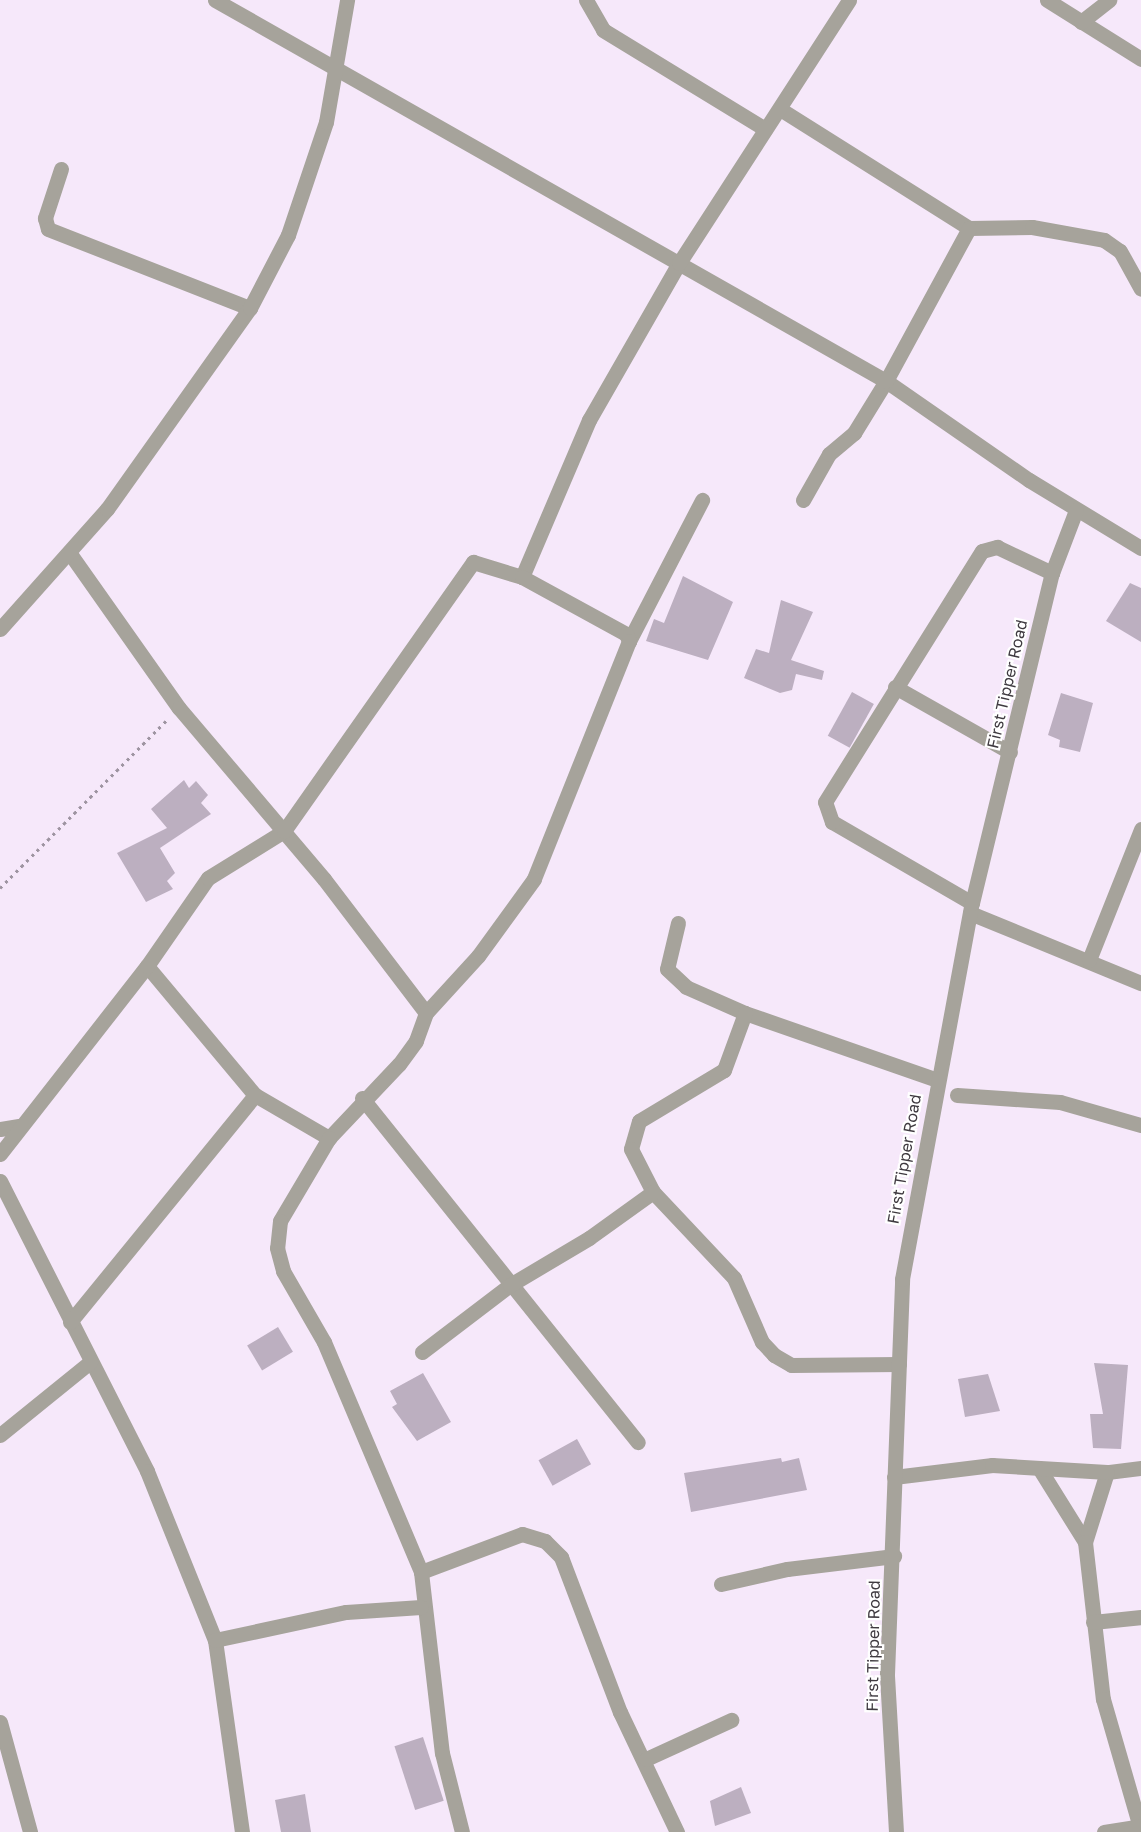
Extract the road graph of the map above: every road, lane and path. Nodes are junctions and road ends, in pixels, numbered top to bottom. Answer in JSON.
{"nodes":[{"id":1,"x":215,"y":0,"type":"edge"},
{"id":2,"x":347,"y":0,"type":"edge"},
{"id":3,"x":586,"y":0,"type":"edge"},
{"id":4,"x":849,"y":0,"type":"edge"},
{"id":5,"x":1047,"y":0,"type":"edge"},
{"id":6,"x":1109,"y":0,"type":"edge"},
{"id":7,"x":1081,"y":22,"type":"junction"},
{"id":8,"x":1141,"y":59,"type":"edge"},
{"id":9,"x":332,"y":64,"type":"junction"},
{"id":10,"x":780,"y":109,"type":"junction"},
{"id":11,"x":765,"y":129,"type":"junction"},
{"id":12,"x":61,"y":170,"type":"dead end"},
{"id":13,"x":969,"y":228,"type":"junction"},
{"id":14,"x":679,"y":263,"type":"junction"},
{"id":15,"x":1141,"y":289,"type":"edge"},
{"id":16,"x":250,"y":308,"type":"junction"},
{"id":17,"x":886,"y":381,"type":"junction"},
{"id":18,"x":702,"y":500,"type":"dead end"},
{"id":19,"x":803,"y":500,"type":"dead end"},
{"id":20,"x":1076,"y":510,"type":"junction"},
{"id":21,"x":1141,"y":548,"type":"edge"},
{"id":22,"x":71,"y":555,"type":"junction"},
{"id":23,"x":1052,"y":573,"type":"junction"},
{"id":24,"x":522,"y":577,"type":"junction"},
{"id":25,"x":0,"y":629,"type":"edge"},
{"id":26,"x":629,"y":641,"type":"junction"},
{"id":27,"x":894,"y":687,"type":"junction"},
{"id":28,"x":179,"y":708,"type":"junction"},
{"id":29,"x":1010,"y":752,"type":"junction"},
{"id":30,"x":1141,"y":829,"type":"edge"},
{"id":31,"x":284,"y":831,"type":"junction"},
{"id":32,"x":0,"y":888,"type":"edge"},
{"id":33,"x":971,"y":908,"type":"junction"},
{"id":34,"x":678,"y":923,"type":"dead end"},
{"id":35,"x":1089,"y":960,"type":"junction"},
{"id":36,"x":147,"y":966,"type":"junction"},
{"id":37,"x":1141,"y":983,"type":"edge"},
{"id":38,"x":426,"y":1013,"type":"junction"},
{"id":39,"x":745,"y":1013,"type":"junction"},
{"id":40,"x":935,"y":1079,"type":"junction"},
{"id":41,"x":255,"y":1095,"type":"junction"},
{"id":42,"x":957,"y":1095,"type":"dead end"},
{"id":43,"x":362,"y":1098,"type":"junction"},
{"id":44,"x":1141,"y":1125,"type":"edge"},
{"id":45,"x":19,"y":1126,"type":"junction"},
{"id":46,"x":0,"y":1129,"type":"edge"},
{"id":47,"x":329,"y":1138,"type":"junction"},
{"id":48,"x":0,"y":1154,"type":"edge"},
{"id":49,"x":0,"y":1181,"type":"edge"},
{"id":50,"x":653,"y":1192,"type":"junction"},
{"id":51,"x":510,"y":1285,"type":"junction"},
{"id":52,"x":70,"y":1322,"type":"junction"},
{"id":53,"x":422,"y":1352,"type":"dead end"},
{"id":54,"x":90,"y":1362,"type":"junction"},
{"id":55,"x":899,"y":1364,"type":"junction"},
{"id":56,"x":0,"y":1435,"type":"edge"},
{"id":57,"x":638,"y":1442,"type":"dead end"},
{"id":58,"x":1039,"y":1468,"type":"junction"},
{"id":59,"x":1141,"y":1468,"type":"edge"},
{"id":60,"x":1107,"y":1472,"type":"junction"},
{"id":61,"x":894,"y":1477,"type":"junction"},
{"id":62,"x":1085,"y":1542,"type":"junction"},
{"id":63,"x":894,"y":1556,"type":"junction"},
{"id":64,"x":421,"y":1572,"type":"junction"},
{"id":65,"x":721,"y":1584,"type":"dead end"},
{"id":66,"x":421,"y":1607,"type":"junction"},
{"id":67,"x":1141,"y":1617,"type":"edge"},
{"id":68,"x":1093,"y":1622,"type":"junction"},
{"id":69,"x":215,"y":1640,"type":"junction"},
{"id":70,"x":731,"y":1720,"type":"dead end"},
{"id":71,"x":0,"y":1722,"type":"edge"},
{"id":72,"x":646,"y":1759,"type":"junction"},
{"id":73,"x":1141,"y":1828,"type":"edge"},
{"id":74,"x":30,"y":1832,"type":"edge"},
{"id":75,"x":242,"y":1832,"type":"edge"},
{"id":76,"x":462,"y":1832,"type":"edge"},
{"id":77,"x":677,"y":1832,"type":"edge"},
{"id":78,"x":896,"y":1832,"type":"edge"},
{"id":79,"x":1104,"y":1832,"type":"edge"}],
"edges":[{"from":1,"to":9,"type":"street"},
{"from":2,"to":9,"type":"street"},
{"from":3,"to":11,"type":"street"},
{"from":4,"to":10,"type":"street"},
{"from":5,"to":7,"type":"street"},
{"from":6,"to":7,"type":"street"},
{"from":7,"to":8,"type":"street"},
{"from":9,"to":14,"type":"street"},
{"from":9,"to":16,"type":"street"},
{"from":10,"to":11,"type":"street"},
{"from":10,"to":13,"type":"street"},
{"from":11,"to":14,"type":"street"},
{"from":12,"to":16,"type":"street"},
{"from":13,"to":15,"type":"street"},
{"from":13,"to":17,"type":"street"},
{"from":14,"to":17,"type":"street"},
{"from":14,"to":24,"type":"street"},
{"from":16,"to":22,"type":"street"},
{"from":17,"to":19,"type":"street"},
{"from":17,"to":20,"type":"street"},
{"from":18,"to":26,"type":"street"},
{"from":20,"to":21,"type":"street"},
{"from":20,"to":23,"type":"street","name":"First Tipper Road"},
{"from":22,"to":25,"type":"street"},
{"from":22,"to":28,"type":"street"},
{"from":23,"to":27,"type":"street"},
{"from":23,"to":29,"type":"street","name":"First Tipper Road"},
{"from":24,"to":26,"type":"street"},
{"from":24,"to":31,"type":"street"},
{"from":26,"to":38,"type":"street"},
{"from":27,"to":29,"type":"street"},
{"from":27,"to":33,"type":"street"},
{"from":28,"to":31,"type":"street"},
{"from":28,"to":32,"type":"path"},
{"from":29,"to":33,"type":"street","name":"First Tipper Road"},
{"from":30,"to":35,"type":"street"},
{"from":31,"to":36,"type":"street"},
{"from":31,"to":38,"type":"street"},
{"from":33,"to":35,"type":"street"},
{"from":33,"to":40,"type":"street","name":"First Tipper Road"},
{"from":34,"to":39,"type":"street"},
{"from":35,"to":37,"type":"street"},
{"from":36,"to":41,"type":"street"},
{"from":36,"to":45,"type":"street"},
{"from":38,"to":43,"type":"street"},
{"from":39,"to":40,"type":"street"},
{"from":39,"to":50,"type":"street"},
{"from":40,"to":55,"type":"street","name":"First Tipper Road"},
{"from":41,"to":47,"type":"street"},
{"from":41,"to":52,"type":"street"},
{"from":42,"to":44,"type":"street"},
{"from":43,"to":47,"type":"street"},
{"from":43,"to":51,"type":"street"},
{"from":45,"to":46,"type":"street"},
{"from":45,"to":48,"type":"street"},
{"from":47,"to":64,"type":"street"},
{"from":49,"to":52,"type":"street"},
{"from":50,"to":51,"type":"street"},
{"from":50,"to":55,"type":"street"},
{"from":51,"to":53,"type":"street"},
{"from":51,"to":57,"type":"street"},
{"from":52,"to":54,"type":"street"},
{"from":54,"to":56,"type":"street"},
{"from":54,"to":69,"type":"street"},
{"from":55,"to":61,"type":"street","name":"First Tipper Road"},
{"from":58,"to":60,"type":"street"},
{"from":58,"to":61,"type":"street"},
{"from":58,"to":62,"type":"street"},
{"from":59,"to":60,"type":"street"},
{"from":60,"to":62,"type":"street"},
{"from":61,"to":63,"type":"street","name":"First Tipper Road"},
{"from":62,"to":68,"type":"street"},
{"from":63,"to":65,"type":"street"},
{"from":63,"to":78,"type":"street","name":"First Tipper Road"},
{"from":64,"to":66,"type":"street"},
{"from":64,"to":72,"type":"street"},
{"from":66,"to":69,"type":"street"},
{"from":66,"to":76,"type":"street"},
{"from":67,"to":68,"type":"street"},
{"from":68,"to":73,"type":"street"},
{"from":69,"to":75,"type":"street"},
{"from":70,"to":72,"type":"street"},
{"from":71,"to":74,"type":"street"},
{"from":72,"to":77,"type":"street"},
{"from":73,"to":79,"type":"street"}]}
